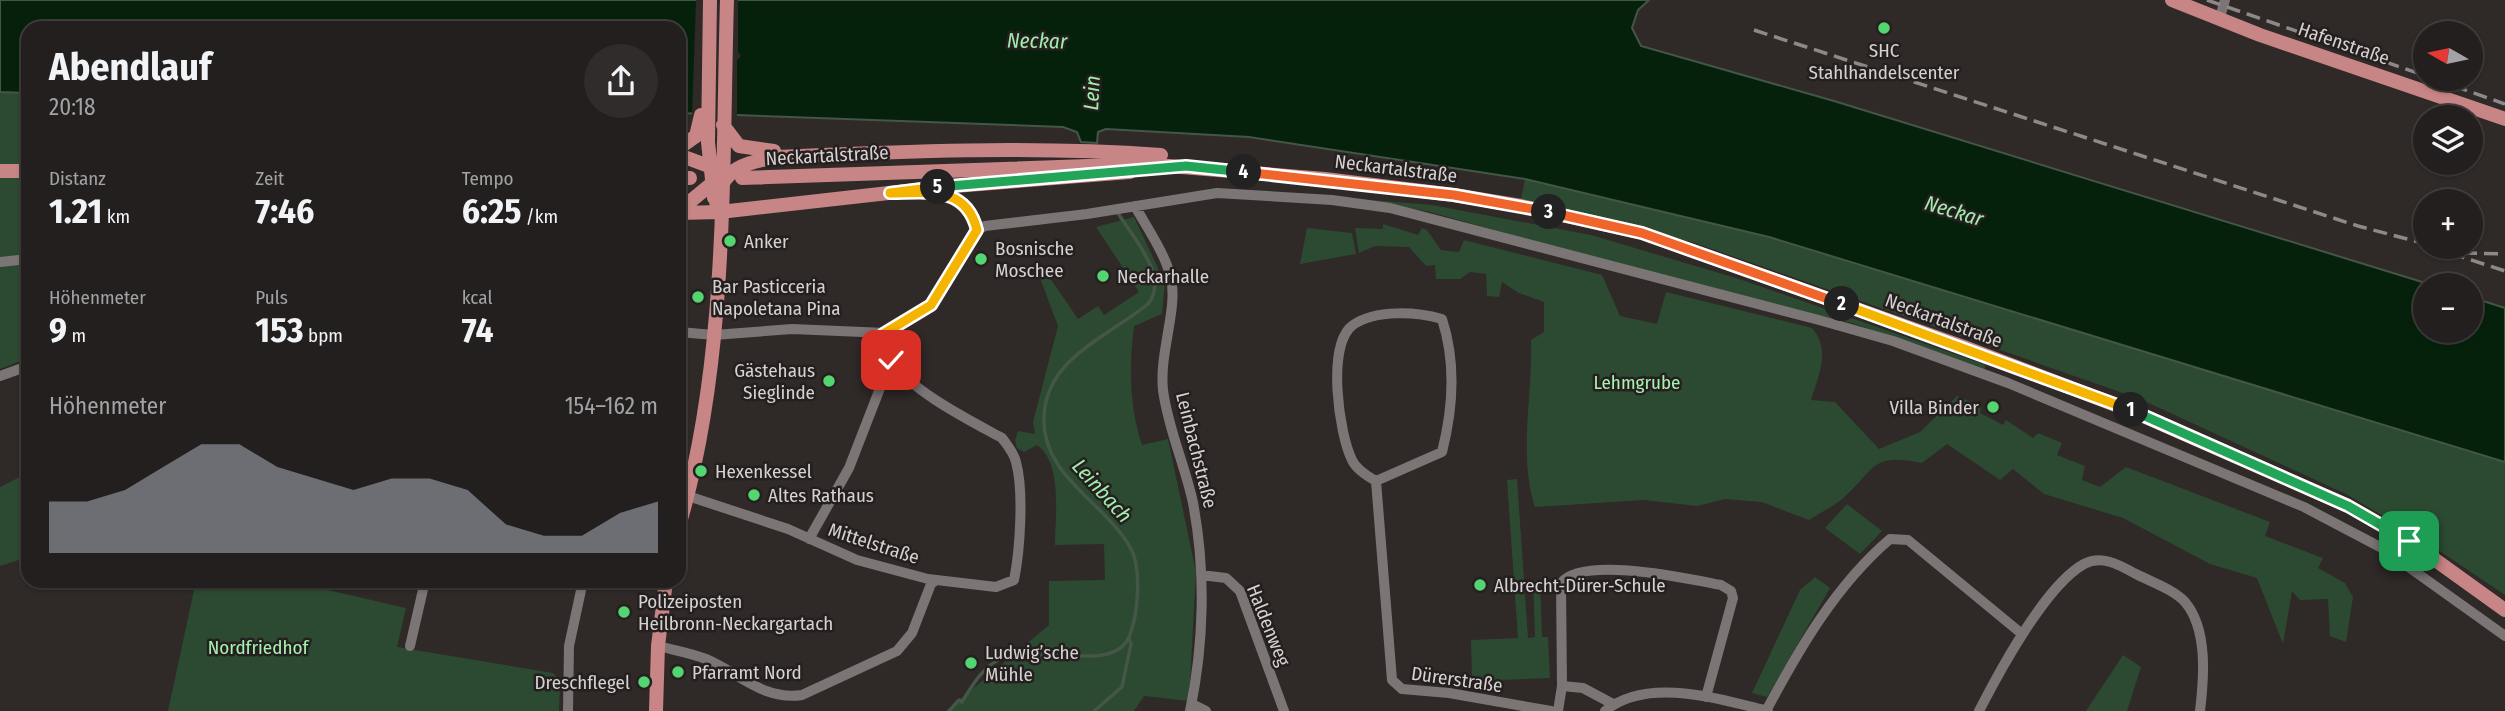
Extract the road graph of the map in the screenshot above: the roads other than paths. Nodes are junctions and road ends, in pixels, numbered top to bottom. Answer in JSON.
{"nodes":[{"id":1,"x":710,"y":0,"type":"edge"},
{"id":2,"x":727,"y":0,"type":"edge"},
{"id":3,"x":2172,"y":0,"type":"edge"},
{"id":4,"x":2225,"y":0,"type":"edge"},
{"id":5,"x":2220,"y":17,"type":"junction"},
{"id":6,"x":2505,"y":119,"type":"edge"},
{"id":7,"x":704,"y":125,"type":"junction"},
{"id":8,"x":723,"y":125,"type":"junction"},
{"id":9,"x":686,"y":143,"type":"edge"},
{"id":10,"x":865,"y":153,"type":"junction"},
{"id":11,"x":686,"y":159,"type":"edge"},
{"id":12,"x":1186,"y":166,"type":"junction"},
{"id":13,"x":0,"y":171,"type":"edge"},
{"id":14,"x":21,"y":172,"type":"edge"},
{"id":15,"x":716,"y":176,"type":"junction"},
{"id":16,"x":742,"y":178,"type":"dead end"},
{"id":17,"x":1325,"y":179,"type":"junction"},
{"id":18,"x":890,"y":193,"type":"junction"},
{"id":19,"x":686,"y":202,"type":"edge"},
{"id":20,"x":718,"y":207,"type":"junction"},
{"id":21,"x":1131,"y":207,"type":"junction"},
{"id":22,"x":686,"y":211,"type":"edge"},
{"id":23,"x":977,"y":230,"type":"junction"},
{"id":24,"x":21,"y":260,"type":"edge"},
{"id":25,"x":0,"y":262,"type":"edge"},
{"id":26,"x":686,"y":333,"type":"edge"},
{"id":27,"x":883,"y":334,"type":"junction"},
{"id":28,"x":714,"y":335,"type":"junction"},
{"id":29,"x":891,"y":360,"type":"junction"},
{"id":30,"x":21,"y":368,"type":"edge"},
{"id":31,"x":0,"y":376,"type":"edge"},
{"id":32,"x":1376,"y":481,"type":"junction"},
{"id":33,"x":686,"y":493,"type":"edge"},
{"id":34,"x":686,"y":505,"type":"edge"},
{"id":35,"x":809,"y":539,"type":"junction"},
{"id":36,"x":1201,"y":575,"type":"junction"},
{"id":37,"x":936,"y":580,"type":"junction"},
{"id":38,"x":423,"y":588,"type":"edge"},
{"id":39,"x":581,"y":588,"type":"edge"},
{"id":40,"x":665,"y":588,"type":"edge"},
{"id":41,"x":2505,"y":610,"type":"edge"},
{"id":42,"x":2022,"y":634,"type":"junction"},
{"id":43,"x":2505,"y":636,"type":"edge"},
{"id":44,"x":410,"y":646,"type":"dead end"},
{"id":45,"x":658,"y":646,"type":"junction"},
{"id":46,"x":1562,"y":686,"type":"junction"},
{"id":47,"x":1706,"y":697,"type":"junction"},
{"id":48,"x":1191,"y":707,"type":"edge"},
{"id":49,"x":1608,"y":708,"type":"edge"},
{"id":50,"x":654,"y":710,"type":"edge"},
{"id":51,"x":568,"y":711,"type":"edge"},
{"id":52,"x":1206,"y":711,"type":"edge"},
{"id":53,"x":1284,"y":711,"type":"edge"},
{"id":54,"x":1550,"y":711,"type":"edge"},
{"id":55,"x":1558,"y":711,"type":"edge"},
{"id":56,"x":1767,"y":711,"type":"edge"},
{"id":57,"x":1979,"y":711,"type":"edge"},
{"id":58,"x":2200,"y":711,"type":"edge"}],
"edges":[{"from":1,"to":7,"type":"main road"},
{"from":2,"to":8,"type":"main road"},
{"from":3,"to":5,"type":"main road","name":"Hafenstraße"},
{"from":4,"to":5,"type":"street"},
{"from":5,"to":6,"type":"main road","name":"Hafenstraße"},
{"from":7,"to":9,"type":"main road"},
{"from":7,"to":15,"type":"main road"},
{"from":8,"to":10,"type":"main road"},
{"from":8,"to":15,"type":"main road"},
{"from":10,"to":15,"type":"main road"},
{"from":10,"to":17,"type":"main road"},
{"from":11,"to":15,"type":"main road"},
{"from":12,"to":16,"type":"main road","name":"Neckartalstraße"},
{"from":12,"to":17,"type":"main road","name":"Neckartalstraße"},
{"from":12,"to":18,"type":"main road"},
{"from":13,"to":14,"type":"main road"},
{"from":15,"to":19,"type":"main road"},
{"from":15,"to":20,"type":"main road"},
{"from":17,"to":41,"type":"main road","name":"Neckartalstraße"},
{"from":18,"to":20,"type":"main road"},
{"from":18,"to":23,"type":"street"},
{"from":20,"to":22,"type":"main road"},
{"from":20,"to":28,"type":"main road"},
{"from":21,"to":23,"type":"street"},
{"from":21,"to":36,"type":"street","name":"Leinbachstraße"},
{"from":21,"to":43,"type":"street"},
{"from":23,"to":27,"type":"street"},
{"from":24,"to":25,"type":"street"},
{"from":26,"to":28,"type":"street"},
{"from":27,"to":28,"type":"street"},
{"from":27,"to":29,"type":"street"},
{"from":28,"to":33,"type":"main road"},
{"from":29,"to":35,"type":"street"},
{"from":29,"to":37,"type":"street","name":"Mittelstraße"},
{"from":30,"to":31,"type":"street"},
{"from":32,"to":32,"type":"street"},
{"from":32,"to":54,"type":"street","name":"Dürerstraße"},
{"from":34,"to":35,"type":"street","name":"Mittelstraße"},
{"from":35,"to":37,"type":"street","name":"Mittelstraße"},
{"from":36,"to":48,"type":"street","name":"Leinbachstraße"},
{"from":36,"to":53,"type":"street","name":"Haldenweg"},
{"from":37,"to":45,"type":"street"},
{"from":38,"to":44,"type":"street"},
{"from":39,"to":51,"type":"street"},
{"from":40,"to":45,"type":"main road"},
{"from":42,"to":56,"type":"street"},
{"from":42,"to":57,"type":"street"},
{"from":42,"to":58,"type":"street"},
{"from":45,"to":50,"type":"main road"},
{"from":46,"to":47,"type":"street"},
{"from":46,"to":49,"type":"street"},
{"from":46,"to":55,"type":"street"},
{"from":47,"to":49,"type":"street"},
{"from":47,"to":56,"type":"street"},
{"from":48,"to":52,"type":"street"}]}
